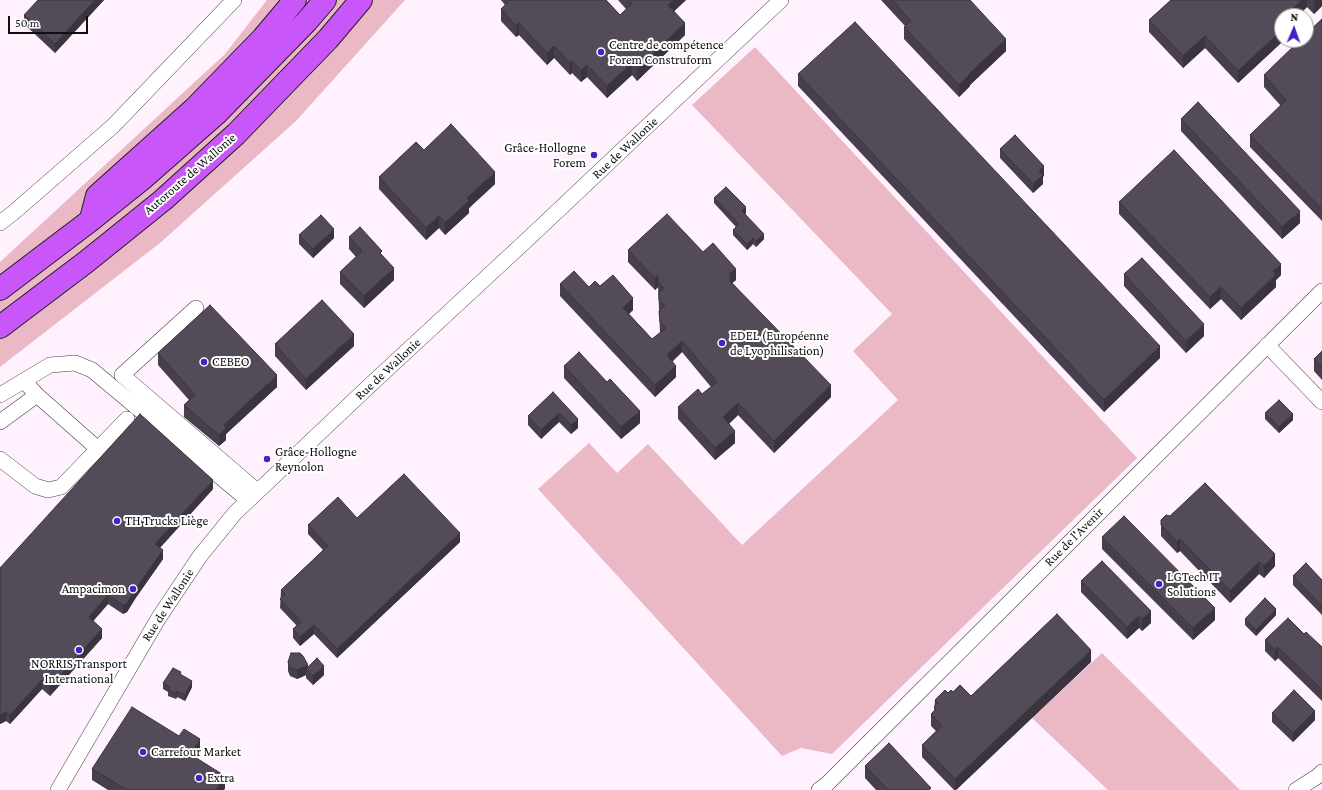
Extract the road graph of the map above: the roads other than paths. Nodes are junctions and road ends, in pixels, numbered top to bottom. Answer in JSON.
{"nodes":[{"id":1,"x":234,"y":0,"type":"edge"},
{"id":2,"x":295,"y":0,"type":"edge"},
{"id":3,"x":325,"y":0,"type":"edge"},
{"id":4,"x":361,"y":0,"type":"edge"},
{"id":5,"x":781,"y":0,"type":"edge"},
{"id":6,"x":91,"y":220,"type":"junction"},
{"id":7,"x":0,"y":223,"type":"edge"},
{"id":8,"x":0,"y":289,"type":"edge"},
{"id":9,"x":1322,"y":291,"type":"edge"},
{"id":10,"x":196,"y":308,"type":"dead end"},
{"id":11,"x":0,"y":327,"type":"edge"},
{"id":12,"x":1267,"y":345,"type":"junction"},
{"id":13,"x":24,"y":381,"type":"junction"},
{"id":14,"x":0,"y":395,"type":"edge"},
{"id":15,"x":36,"y":395,"type":"junction"},
{"id":16,"x":1322,"y":402,"type":"edge"},
{"id":17,"x":127,"y":419,"type":"dead end"},
{"id":18,"x":0,"y":422,"type":"edge"},
{"id":19,"x":98,"y":449,"type":"junction"},
{"id":20,"x":0,"y":459,"type":"edge"},
{"id":21,"x":252,"y":496,"type":"junction"},
{"id":22,"x":1322,"y":772,"type":"edge"},
{"id":23,"x":64,"y":788,"type":"edge"},
{"id":24,"x":826,"y":788,"type":"edge"},
{"id":25,"x":1296,"y":790,"type":"edge"}],
"edges":[{"from":1,"to":7,"type":"street"},
{"from":2,"to":6,"type":"highway"},
{"from":3,"to":6,"type":"highway"},
{"from":4,"to":11,"type":"highway","name":"Autoroute de Wallonie"},
{"from":5,"to":21,"type":"street","name":"Rue de Wallonie"},
{"from":6,"to":8,"type":"highway"},
{"from":9,"to":12,"type":"street","name":"Rue de l'Avenir"},
{"from":10,"to":21,"type":"street"},
{"from":12,"to":16,"type":"street"},
{"from":12,"to":24,"type":"street","name":"Rue de l'Avenir"},
{"from":13,"to":14,"type":"street"},
{"from":13,"to":15,"type":"street"},
{"from":13,"to":21,"type":"street"},
{"from":15,"to":18,"type":"street"},
{"from":15,"to":19,"type":"street"},
{"from":17,"to":19,"type":"street"},
{"from":19,"to":20,"type":"street"},
{"from":21,"to":23,"type":"street","name":"Rue de Wallonie"},
{"from":22,"to":25,"type":"street"}]}
